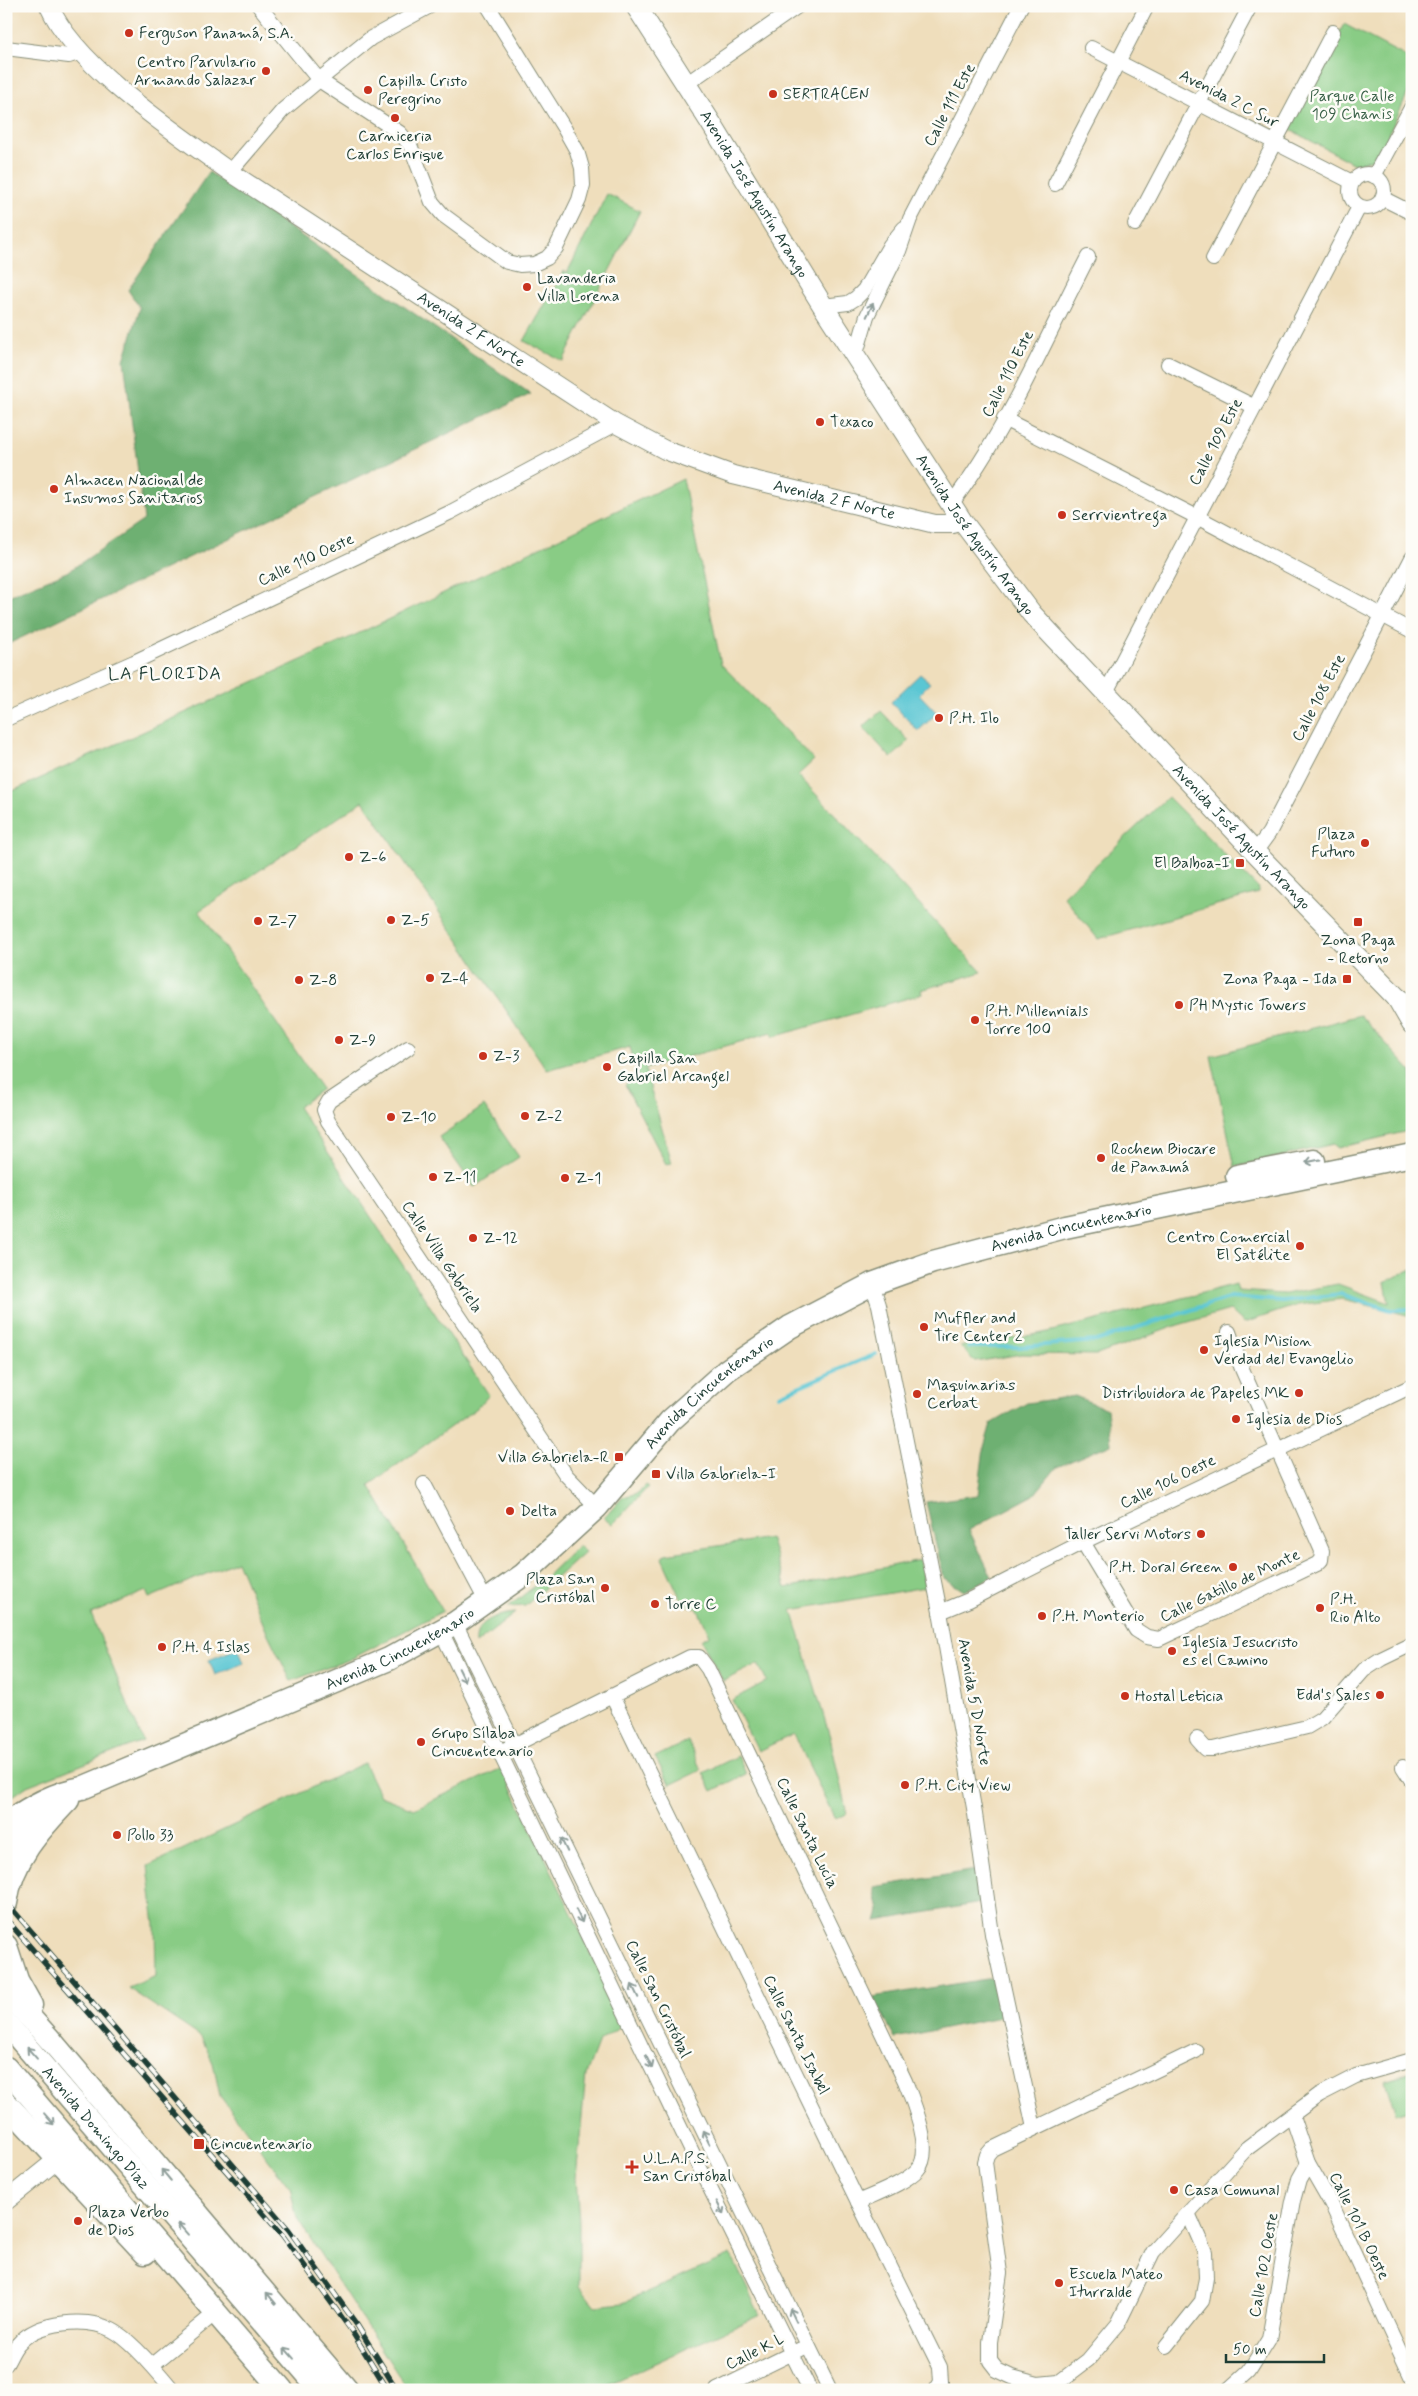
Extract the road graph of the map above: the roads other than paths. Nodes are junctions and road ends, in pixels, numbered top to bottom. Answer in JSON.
{"nodes":[{"id":1,"x":49,"y":6,"type":"edge"},
{"id":2,"x":259,"y":6,"type":"edge"},
{"id":3,"x":430,"y":6,"type":"edge"},
{"id":4,"x":488,"y":6,"type":"edge"},
{"id":5,"x":636,"y":6,"type":"edge"},
{"id":6,"x":798,"y":6,"type":"edge"},
{"id":7,"x":1021,"y":6,"type":"edge"},
{"id":8,"x":1147,"y":6,"type":"edge"},
{"id":9,"x":1248,"y":10,"type":"dead end"},
{"id":10,"x":1333,"y":32,"type":"dead end"},
{"id":11,"x":6,"y":48,"type":"edge"},
{"id":12,"x":1091,"y":48,"type":"dead end"},
{"id":13,"x":81,"y":52,"type":"junction"},
{"id":14,"x":1118,"y":62,"type":"junction"},
{"id":15,"x":319,"y":80,"type":"junction"},
{"id":16,"x":686,"y":84,"type":"junction"},
{"id":17,"x":1198,"y":103,"type":"junction"},
{"id":18,"x":1412,"y":106,"type":"edge"},
{"id":19,"x":1275,"y":142,"type":"junction"},
{"id":20,"x":230,"y":172,"type":"junction"},
{"id":21,"x":1374,"y":176,"type":"junction"},
{"id":22,"x":1352,"y":182,"type":"junction"},
{"id":23,"x":1055,"y":184,"type":"dead end"},
{"id":24,"x":1382,"y":198,"type":"junction"},
{"id":25,"x":1358,"y":206,"type":"junction"},
{"id":26,"x":1412,"y":213,"type":"edge"},
{"id":27,"x":910,"y":219,"type":"junction"},
{"id":28,"x":1135,"y":224,"type":"dead end"},
{"id":29,"x":1088,"y":257,"type":"dead end"},
{"id":30,"x":1213,"y":259,"type":"dead end"},
{"id":31,"x":823,"y":306,"type":"junction"},
{"id":32,"x":855,"y":357,"type":"junction"},
{"id":33,"x":1168,"y":364,"type":"dead end"},
{"id":34,"x":1255,"y":407,"type":"junction"},
{"id":35,"x":1004,"y":419,"type":"junction"},
{"id":36,"x":616,"y":424,"type":"junction"},
{"id":37,"x":952,"y":504,"type":"junction"},
{"id":38,"x":1197,"y":517,"type":"junction"},
{"id":39,"x":962,"y":521,"type":"junction"},
{"id":40,"x":1412,"y":558,"type":"edge"},
{"id":41,"x":1382,"y":615,"type":"junction"},
{"id":42,"x":1412,"y":631,"type":"edge"},
{"id":43,"x":1105,"y":694,"type":"junction"},
{"id":44,"x":6,"y":719,"type":"edge"},
{"id":45,"x":1255,"y":852,"type":"junction"},
{"id":46,"x":1404,"y":1003,"type":"edge"},
{"id":47,"x":1412,"y":1024,"type":"edge"},
{"id":48,"x":408,"y":1048,"type":"dead end"},
{"id":49,"x":1410,"y":1156,"type":"edge"},
{"id":50,"x":1124,"y":1215,"type":"junction"},
{"id":51,"x":872,"y":1284,"type":"junction"},
{"id":52,"x":1229,"y":1332,"type":"dead end"},
{"id":53,"x":1412,"y":1386,"type":"edge"},
{"id":54,"x":1277,"y":1448,"type":"junction"},
{"id":55,"x":424,"y":1484,"type":"dead end"},
{"id":56,"x":597,"y":1507,"type":"junction"},
{"id":57,"x":1083,"y":1542,"type":"junction"},
{"id":58,"x":486,"y":1601,"type":"junction"},
{"id":59,"x":940,"y":1612,"type":"junction"},
{"id":60,"x":448,"y":1627,"type":"junction"},
{"id":61,"x":1412,"y":1644,"type":"edge"},
{"id":62,"x":612,"y":1696,"type":"junction"},
{"id":63,"x":1196,"y":1739,"type":"dead end"},
{"id":64,"x":515,"y":1745,"type":"junction"},
{"id":65,"x":500,"y":1752,"type":"junction"},
{"id":66,"x":1403,"y":1767,"type":"dead end"},
{"id":67,"x":1412,"y":1781,"type":"edge"},
{"id":68,"x":71,"y":1793,"type":"junction"},
{"id":69,"x":6,"y":1808,"type":"edge"},
{"id":70,"x":6,"y":1824,"type":"edge"},
{"id":71,"x":6,"y":1854,"type":"edge"},
{"id":72,"x":6,"y":1903,"type":"edge"},
{"id":73,"x":6,"y":1946,"type":"edge"},
{"id":74,"x":6,"y":1991,"type":"edge"},
{"id":75,"x":6,"y":2023,"type":"edge"},
{"id":76,"x":53,"y":2043,"type":"junction"},
{"id":77,"x":1196,"y":2051,"type":"dead end"},
{"id":78,"x":1412,"y":2060,"type":"edge"},
{"id":79,"x":6,"y":2068,"type":"edge"},
{"id":80,"x":6,"y":2103,"type":"edge"},
{"id":81,"x":1292,"y":2116,"type":"junction"},
{"id":82,"x":1034,"y":2128,"type":"junction"},
{"id":83,"x":58,"y":2158,"type":"junction"},
{"id":84,"x":1308,"y":2163,"type":"junction"},
{"id":85,"x":6,"y":2201,"type":"edge"},
{"id":86,"x":858,"y":2202,"type":"junction"},
{"id":87,"x":1188,"y":2213,"type":"junction"},
{"id":88,"x":207,"y":2320,"type":"junction"},
{"id":89,"x":808,"y":2346,"type":"junction"},
{"id":90,"x":1166,"y":2346,"type":"dead end"},
{"id":91,"x":792,"y":2354,"type":"junction"},
{"id":92,"x":6,"y":2364,"type":"edge"},
{"id":93,"x":152,"y":2365,"type":"junction"},
{"id":94,"x":1412,"y":2378,"type":"edge"},
{"id":95,"x":173,"y":2390,"type":"edge"},
{"id":96,"x":271,"y":2390,"type":"edge"},
{"id":97,"x":282,"y":2390,"type":"edge"},
{"id":98,"x":321,"y":2390,"type":"edge"},
{"id":99,"x":347,"y":2390,"type":"edge"},
{"id":100,"x":718,"y":2390,"type":"edge"},
{"id":101,"x":810,"y":2390,"type":"edge"},
{"id":102,"x":830,"y":2390,"type":"edge"},
{"id":103,"x":936,"y":2390,"type":"edge"},
{"id":104,"x":1228,"y":2390,"type":"edge"}],
"edges":[{"from":1,"to":13,"type":"street","name":"Avenida 2 F Norte"},
{"from":2,"to":15,"type":"street"},
{"from":3,"to":15,"type":"street"},
{"from":4,"to":15,"type":"street"},
{"from":5,"to":16,"type":"main road","name":"Avenida José Agustín Arango"},
{"from":6,"to":16,"type":"street"},
{"from":7,"to":27,"type":"street","name":"Calle 111 Este"},
{"from":8,"to":14,"type":"street"},
{"from":9,"to":17,"type":"street"},
{"from":10,"to":19,"type":"street"},
{"from":11,"to":13,"type":"street"},
{"from":12,"to":14,"type":"street","name":"Avenida 2 C Sur"},
{"from":13,"to":20,"type":"street","name":"Avenida 2 F Norte"},
{"from":14,"to":17,"type":"street","name":"Avenida 2 C Sur"},
{"from":14,"to":23,"type":"street"},
{"from":15,"to":20,"type":"street"},
{"from":16,"to":31,"type":"main road","name":"Avenida José Agustín Arango"},
{"from":17,"to":19,"type":"street","name":"Avenida 2 C Sur"},
{"from":17,"to":28,"type":"street"},
{"from":18,"to":21,"type":"street"},
{"from":19,"to":22,"type":"street","name":"Avenida 2 C Sur"},
{"from":19,"to":30,"type":"street"},
{"from":20,"to":36,"type":"street","name":"Avenida 2 F Norte"},
{"from":21,"to":22,"type":"street"},
{"from":21,"to":24,"type":"street"},
{"from":22,"to":25,"type":"street"},
{"from":24,"to":25,"type":"street"},
{"from":24,"to":26,"type":"street"},
{"from":25,"to":34,"type":"street","name":"Calle 109 Este"},
{"from":27,"to":31,"type":"street","name":"Calle 111 Este"},
{"from":32,"to":27,"type":"street","name":"Calle 111 Este","one_way":true},
{"from":29,"to":35,"type":"street","name":"Calle 110 Este"},
{"from":31,"to":32,"type":"main road","name":"Avenida José Agustín Arango"},
{"from":32,"to":37,"type":"main road","name":"Avenida José Agustín Arango"},
{"from":33,"to":34,"type":"street"},
{"from":34,"to":38,"type":"street","name":"Calle 109 Este"},
{"from":35,"to":37,"type":"street","name":"Calle 110 Este"},
{"from":35,"to":38,"type":"street"},
{"from":36,"to":39,"type":"street","name":"Avenida 2 F Norte"},
{"from":36,"to":44,"type":"street","name":"Calle 110 Oeste"},
{"from":37,"to":39,"type":"main road","name":"Avenida José Agustín Arango"},
{"from":38,"to":41,"type":"street"},
{"from":38,"to":43,"type":"street","name":"Calle 109 Este"},
{"from":39,"to":43,"type":"main road","name":"Avenida José Agustín Arango"},
{"from":40,"to":41,"type":"street","name":"Calle 108 Este"},
{"from":41,"to":42,"type":"street"},
{"from":41,"to":45,"type":"street","name":"Calle 108 Este"},
{"from":43,"to":45,"type":"main road","name":"Avenida José Agustín Arango"},
{"from":45,"to":46,"type":"main road","name":"Avenida José Agustín Arango"},
{"from":46,"to":47,"type":"main road","name":"Avenida José Agustín Arango"},
{"from":48,"to":56,"type":"street","name":"Calle Villa Gabriela"},
{"from":49,"to":50,"type":"main road"},
{"from":49,"to":50,"type":"main road","one_way":true},
{"from":50,"to":51,"type":"main road","name":"Avenida Cincuentenario"},
{"from":51,"to":56,"type":"main road","name":"Avenida Cincuentenario"},
{"from":51,"to":59,"type":"street","name":"Avenida 5 D Norte"},
{"from":52,"to":54,"type":"street","name":"Calle Gatillo de Monte"},
{"from":53,"to":54,"type":"street","name":"Calle 106 Oeste"},
{"from":54,"to":57,"type":"street","name":"Calle 106 Oeste"},
{"from":54,"to":57,"type":"street","name":"Calle Gatillo de Monte"},
{"from":55,"to":58,"type":"street"},
{"from":56,"to":58,"type":"main road","name":"Avenida Cincuentenario"},
{"from":57,"to":59,"type":"street","name":"Calle 106 Oeste"},
{"from":58,"to":60,"type":"main road","name":"Avenida Cincuentenario"},
{"from":59,"to":82,"type":"street","name":"Avenida 5 D Norte"},
{"from":60,"to":64,"type":"street","name":"Calle San Cristóbal"},
{"from":60,"to":65,"type":"street","one_way":true},
{"from":60,"to":68,"type":"main road","name":"Avenida Cincuentenario"},
{"from":61,"to":63,"type":"street"},
{"from":62,"to":64,"type":"street","name":"Calle Santa Lucía"},
{"from":62,"to":86,"type":"street","name":"Calle Santa Isabel"},
{"from":62,"to":86,"type":"street","name":"Calle Santa Lucía"},
{"from":64,"to":65,"type":"street","name":"Calle Santa Lucía"},
{"from":89,"to":64,"type":"street","name":"Calle San Cristóbal","one_way":true},
{"from":65,"to":91,"type":"street","one_way":true},
{"from":66,"to":67,"type":"street"},
{"from":68,"to":69,"type":"main road"},
{"from":68,"to":70,"type":"main road","name":"Avenida Cincuentenario"},
{"from":68,"to":71,"type":"main road","name":"Avenida Cincuentenario"},
{"from":68,"to":72,"type":"main road"},
{"from":73,"to":76,"type":"main road"},
{"from":74,"to":76,"type":"main road"},
{"from":98,"to":75,"type":"main road","name":"Avenida Domingo Díaz","one_way":true},
{"from":99,"to":76,"type":"main road","one_way":true},
{"from":77,"to":82,"type":"street"},
{"from":78,"to":81,"type":"street"},
{"from":79,"to":97,"type":"main road","name":"Avenida Domingo Díaz","one_way":true},
{"from":80,"to":83,"type":"main road"},
{"from":81,"to":84,"type":"street","name":"Calle 101 B Oeste"},
{"from":81,"to":87,"type":"street"},
{"from":82,"to":87,"type":"street"},
{"from":83,"to":85,"type":"street"},
{"from":83,"to":88,"type":"main road"},
{"from":84,"to":94,"type":"street","name":"Calle 101 B Oeste"},
{"from":84,"to":104,"type":"street","name":"Calle 102 Oeste"},
{"from":86,"to":103,"type":"street","name":"Calle Santa Isabel"},
{"from":87,"to":90,"type":"street"},
{"from":88,"to":93,"type":"street"},
{"from":88,"to":96,"type":"main road"},
{"from":89,"to":91,"type":"street","name":"Calle K L"},
{"from":89,"to":102,"type":"street","name":"Calle San Cristóbal"},
{"from":91,"to":100,"type":"street","name":"Calle K L"},
{"from":91,"to":101,"type":"street"},
{"from":92,"to":93,"type":"street"},
{"from":93,"to":95,"type":"street"}]}
